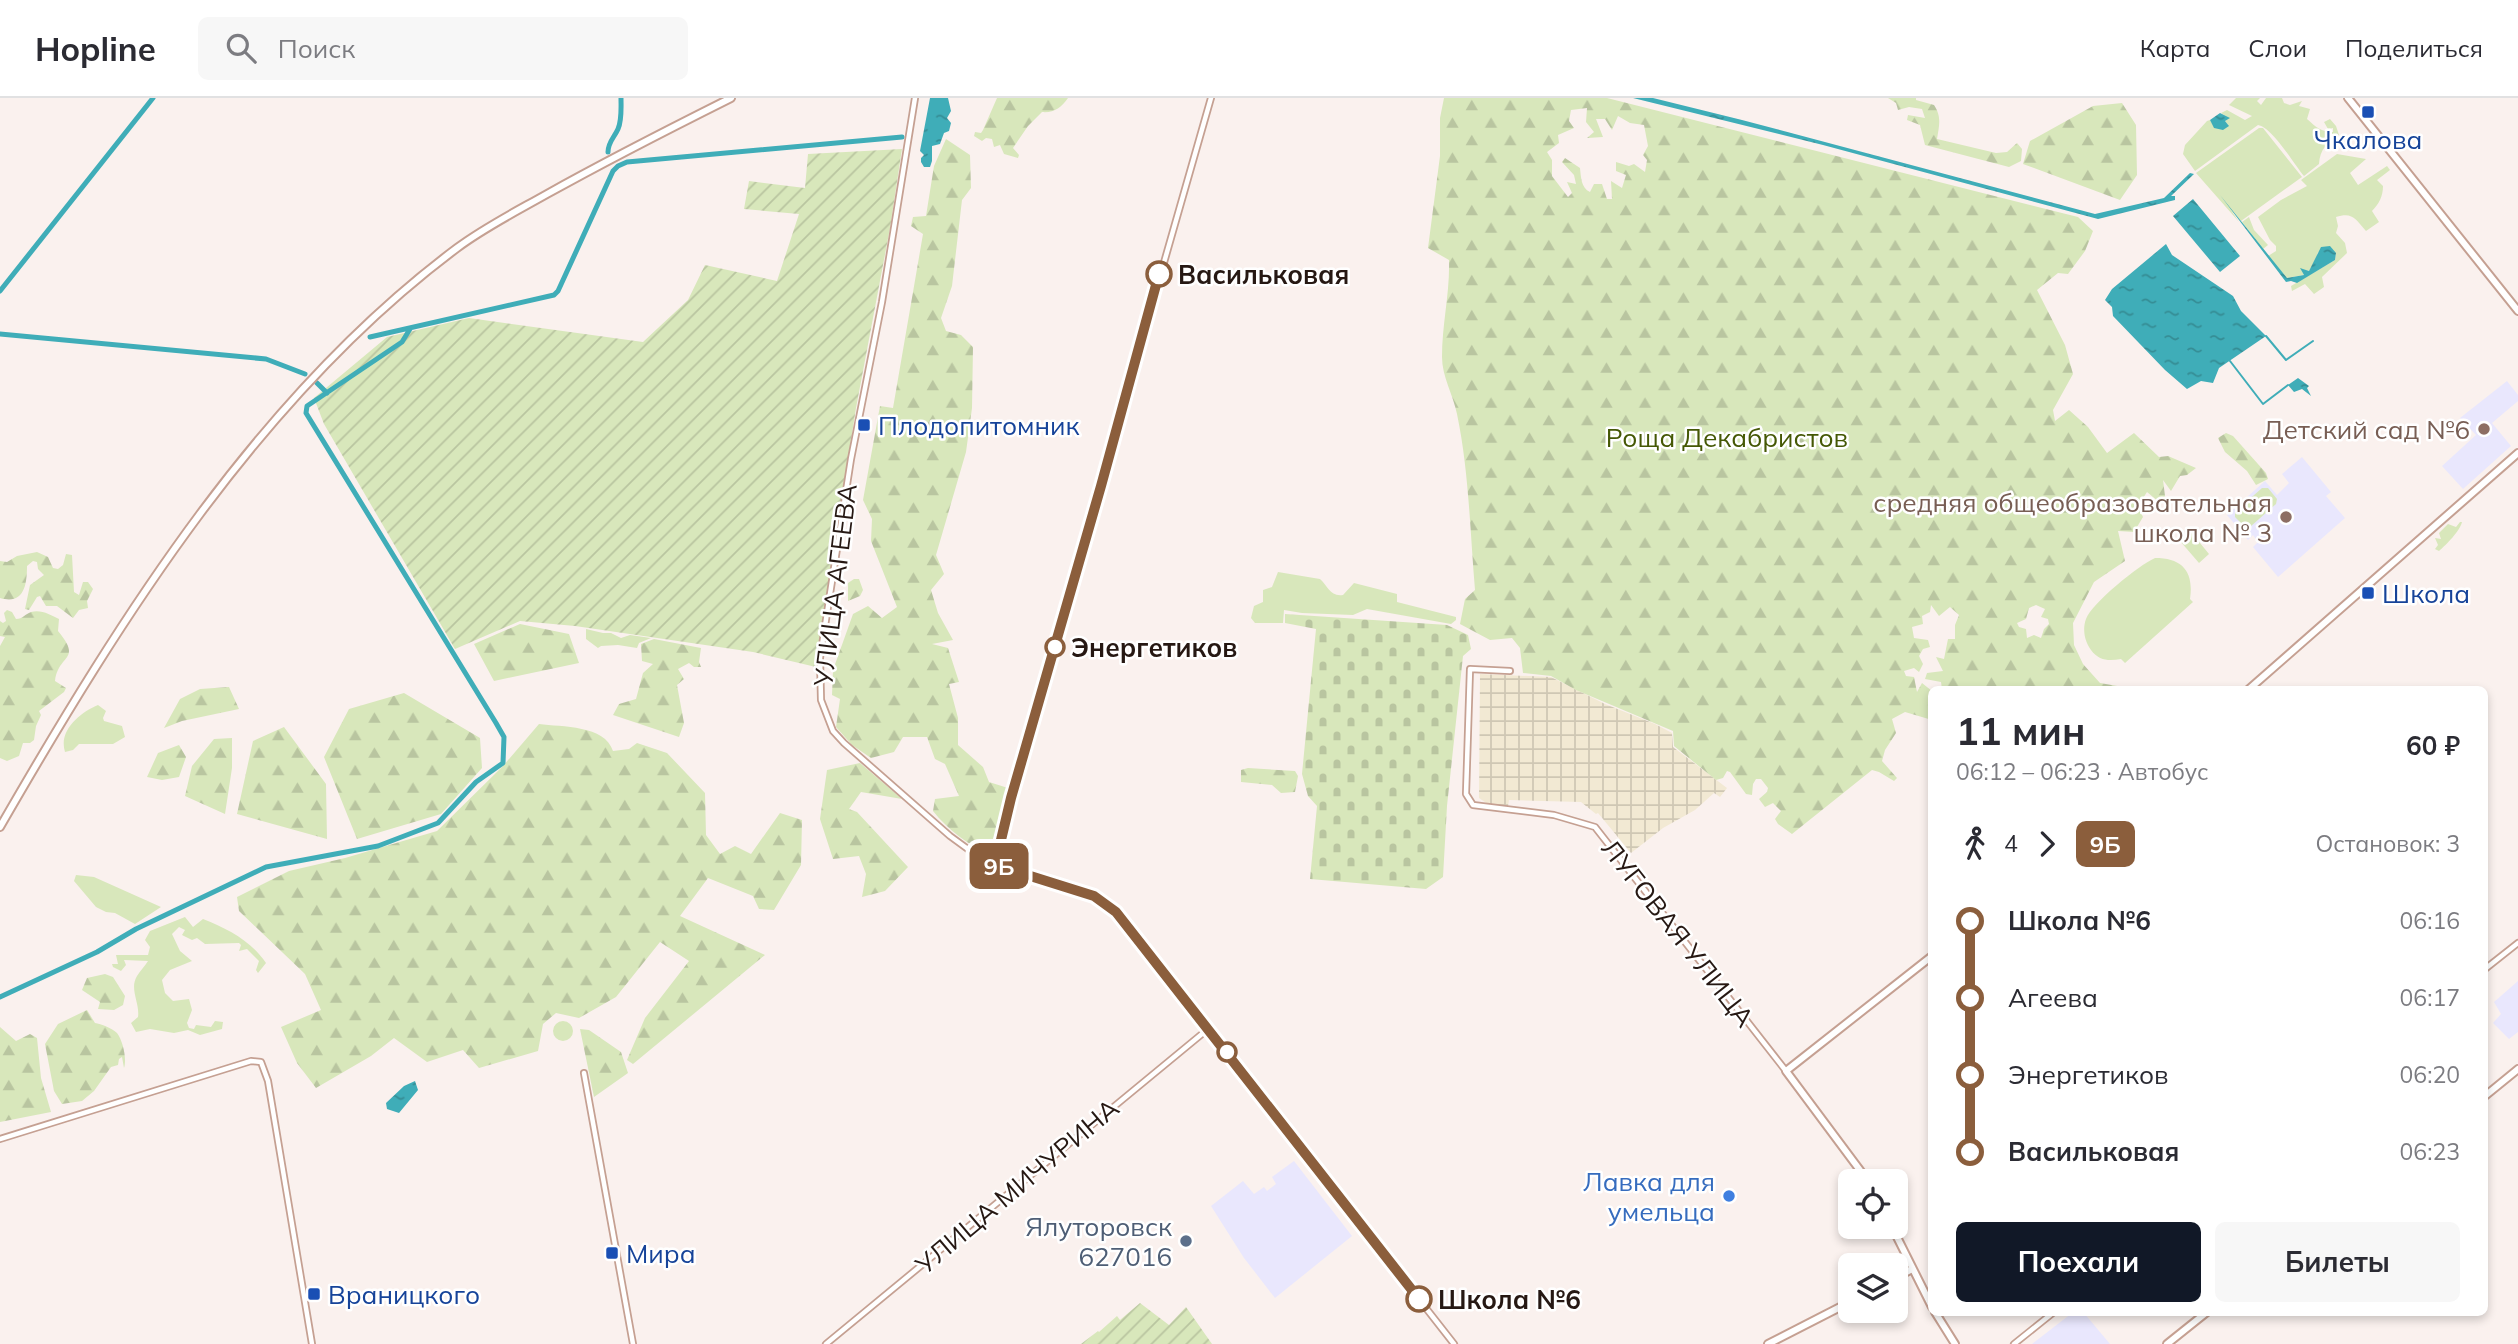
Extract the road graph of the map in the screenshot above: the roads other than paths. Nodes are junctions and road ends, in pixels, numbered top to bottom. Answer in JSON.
{"nodes":[{"id":1,"x":730,"y":98,"type":"edge"},
{"id":2,"x":915,"y":98,"type":"edge"},
{"id":3,"x":1211,"y":98,"type":"edge"},
{"id":4,"x":2348,"y":98,"type":"edge"},
{"id":5,"x":2518,"y":311,"type":"edge"},
{"id":6,"x":2518,"y":453,"type":"edge"},
{"id":7,"x":1510,"y":670,"type":"dead end"},
{"id":8,"x":2253,"y":686,"type":"edge"},
{"id":9,"x":0,"y":827,"type":"edge"},
{"id":10,"x":995,"y":865,"type":"junction"},
{"id":11,"x":2518,"y":943,"type":"edge"},
{"id":12,"x":1928,"y":959,"type":"edge"},
{"id":13,"x":2488,"y":967,"type":"edge"},
{"id":14,"x":1208,"y":1029,"type":"junction"},
{"id":15,"x":2518,"y":1069,"type":"edge"},
{"id":16,"x":1786,"y":1071,"type":"junction"},
{"id":17,"x":584,"y":1073,"type":"dead end"},
{"id":18,"x":2488,"y":1094,"type":"edge"},
{"id":19,"x":0,"y":1139,"type":"edge"},
{"id":20,"x":1859,"y":1169,"type":"edge"},
{"id":21,"x":1898,"y":1239,"type":"edge"},
{"id":22,"x":1912,"y":1269,"type":"junction"},
{"id":23,"x":1908,"y":1271,"type":"edge"},
{"id":24,"x":1928,"y":1299,"type":"edge"},
{"id":25,"x":1838,"y":1308,"type":"edge"},
{"id":26,"x":1938,"y":1316,"type":"edge"},
{"id":27,"x":2049,"y":1316,"type":"edge"},
{"id":28,"x":2202,"y":1316,"type":"edge"},
{"id":29,"x":312,"y":1344,"type":"edge"},
{"id":30,"x":633,"y":1344,"type":"edge"},
{"id":31,"x":827,"y":1344,"type":"edge"},
{"id":32,"x":1454,"y":1344,"type":"edge"},
{"id":33,"x":1768,"y":1344,"type":"edge"},
{"id":34,"x":1955,"y":1344,"type":"edge"},
{"id":35,"x":2014,"y":1344,"type":"edge"},
{"id":36,"x":2167,"y":1344,"type":"edge"}],
"edges":[{"from":1,"to":9,"type":"main road"},
{"from":2,"to":10,"type":"street","name":"УЛИЦА АГЕЕВА"},
{"from":3,"to":10,"type":"street"},
{"from":4,"to":5,"type":"main road"},
{"from":6,"to":8,"type":"main road"},
{"from":7,"to":16,"type":"street","name":"ЛУГОВАЯ УЛИЦА"},
{"from":10,"to":14,"type":"street","name":"УЛИЦА АГЕЕВА"},
{"from":11,"to":13,"type":"street"},
{"from":12,"to":16,"type":"main road"},
{"from":14,"to":31,"type":"street","name":"УЛИЦА МИЧУРИНА"},
{"from":14,"to":32,"type":"street","name":"УЛИЦА АГЕЕВА"},
{"from":15,"to":18,"type":"main road"},
{"from":16,"to":20,"type":"main road","name":"ЛУГОВАЯ УЛИЦА"},
{"from":17,"to":30,"type":"street"},
{"from":19,"to":29,"type":"street"},
{"from":21,"to":22,"type":"main road"},
{"from":22,"to":23,"type":"main road"},
{"from":22,"to":24,"type":"main road"},
{"from":25,"to":33,"type":"main road"},
{"from":26,"to":34,"type":"main road"},
{"from":27,"to":35,"type":"street"},
{"from":28,"to":36,"type":"main road"}]}
